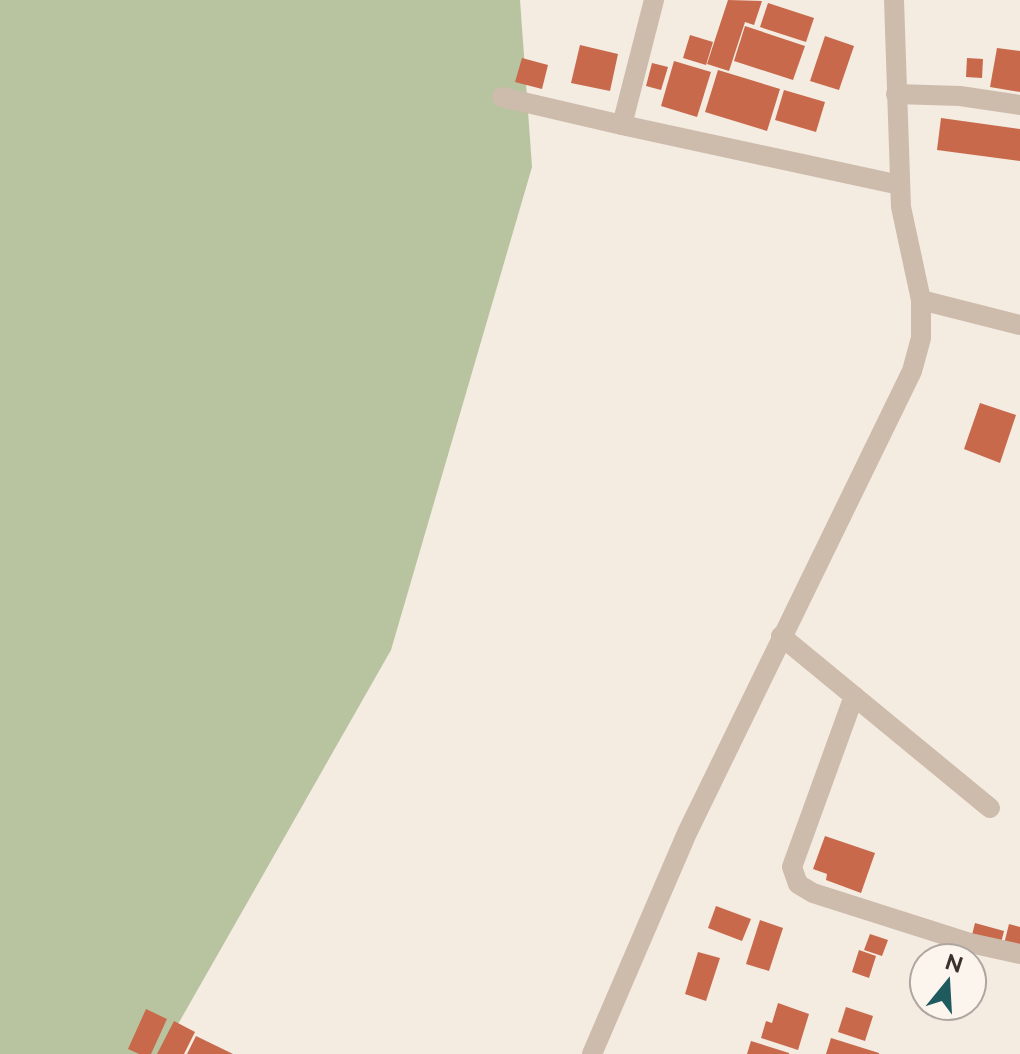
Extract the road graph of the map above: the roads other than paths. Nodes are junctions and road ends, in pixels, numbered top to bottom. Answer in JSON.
{"nodes":[{"id":1,"x":654,"y":0,"type":"edge"},
{"id":2,"x":894,"y":0,"type":"edge"},
{"id":3,"x":896,"y":94,"type":"junction"},
{"id":4,"x":502,"y":97,"type":"dead end"},
{"id":5,"x":1020,"y":105,"type":"edge"},
{"id":6,"x":622,"y":125,"type":"junction"},
{"id":7,"x":900,"y":185,"type":"junction"},
{"id":8,"x":921,"y":300,"type":"junction"},
{"id":9,"x":1020,"y":325,"type":"edge"},
{"id":10,"x":781,"y":636,"type":"junction"},
{"id":11,"x":854,"y":696,"type":"junction"},
{"id":12,"x":990,"y":808,"type":"dead end"},
{"id":13,"x":1020,"y":954,"type":"edge"},
{"id":14,"x":592,"y":1054,"type":"edge"}],
"edges":[{"from":1,"to":6,"type":"street"},
{"from":2,"to":3,"type":"street"},
{"from":3,"to":5,"type":"street"},
{"from":3,"to":7,"type":"street"},
{"from":4,"to":6,"type":"street"},
{"from":6,"to":7,"type":"street"},
{"from":7,"to":8,"type":"street"},
{"from":8,"to":9,"type":"street"},
{"from":8,"to":10,"type":"street"},
{"from":10,"to":11,"type":"street"},
{"from":10,"to":14,"type":"street"},
{"from":11,"to":12,"type":"street"},
{"from":11,"to":13,"type":"street"}]}
